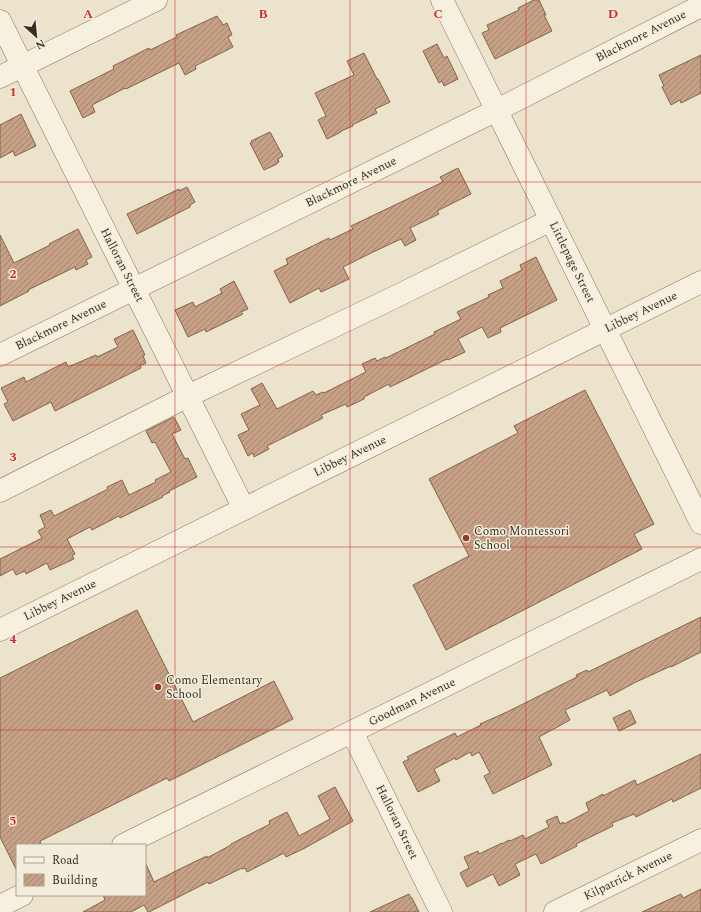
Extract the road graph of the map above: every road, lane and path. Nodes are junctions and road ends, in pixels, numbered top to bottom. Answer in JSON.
{"nodes":[{"id":1,"x":156,"y":0,"type":"edge"},
{"id":2,"x":442,"y":0,"type":"edge"},
{"id":3,"x":701,"y":6,"type":"edge"},
{"id":4,"x":0,"y":21,"type":"edge"},
{"id":5,"x":23,"y":66,"type":"junction"},
{"id":6,"x":0,"y":77,"type":"edge"},
{"id":7,"x":496,"y":110,"type":"junction"},
{"id":8,"x":551,"y":220,"type":"junction"},
{"id":9,"x":701,"y":282,"type":"edge"},
{"id":10,"x":134,"y":289,"type":"junction"},
{"id":11,"x":605,"y":330,"type":"junction"},
{"id":12,"x":0,"y":356,"type":"edge"},
{"id":13,"x":188,"y":396,"type":"junction"},
{"id":14,"x":0,"y":491,"type":"edge"},
{"id":15,"x":244,"y":508,"type":"junction"},
{"id":16,"x":701,"y":523,"type":"edge"},
{"id":17,"x":701,"y":559,"type":"edge"},
{"id":18,"x":0,"y":630,"type":"edge"},
{"id":19,"x":352,"y":732,"type":"junction"},
{"id":20,"x":701,"y":840,"type":"edge"},
{"id":21,"x":125,"y":844,"type":"edge"},
{"id":22,"x":20,"y":896,"type":"edge"},
{"id":23,"x":0,"y":906,"type":"edge"},
{"id":24,"x":442,"y":912,"type":"edge"},
{"id":25,"x":555,"y":912,"type":"edge"}],
"edges":[{"from":1,"to":5,"type":"street"},
{"from":2,"to":7,"type":"street","name":"Littlepage Street"},
{"from":3,"to":7,"type":"street","name":"Blackmore Avenue"},
{"from":4,"to":5,"type":"street","name":"Halloran Street"},
{"from":5,"to":6,"type":"street"},
{"from":5,"to":10,"type":"street","name":"Halloran Street"},
{"from":7,"to":8,"type":"street","name":"Littlepage Street"},
{"from":7,"to":10,"type":"street","name":"Blackmore Avenue"},
{"from":8,"to":11,"type":"street","name":"Littlepage Street"},
{"from":8,"to":13,"type":"street"},
{"from":9,"to":11,"type":"street","name":"Libbey Avenue"},
{"from":10,"to":12,"type":"street","name":"Blackmore Avenue"},
{"from":10,"to":13,"type":"street","name":"Halloran Street"},
{"from":11,"to":15,"type":"street","name":"Libbey Avenue"},
{"from":11,"to":16,"type":"street","name":"Littlepage Street"},
{"from":13,"to":14,"type":"street"},
{"from":13,"to":15,"type":"street","name":"Halloran Street"},
{"from":15,"to":18,"type":"street","name":"Libbey Avenue"},
{"from":17,"to":19,"type":"street","name":"Goodman Avenue"},
{"from":19,"to":21,"type":"street","name":"Goodman Avenue"},
{"from":19,"to":24,"type":"street","name":"Halloran Street"},
{"from":20,"to":25,"type":"street","name":"Kilpatrick Avenue"},
{"from":22,"to":23,"type":"street"}]}
